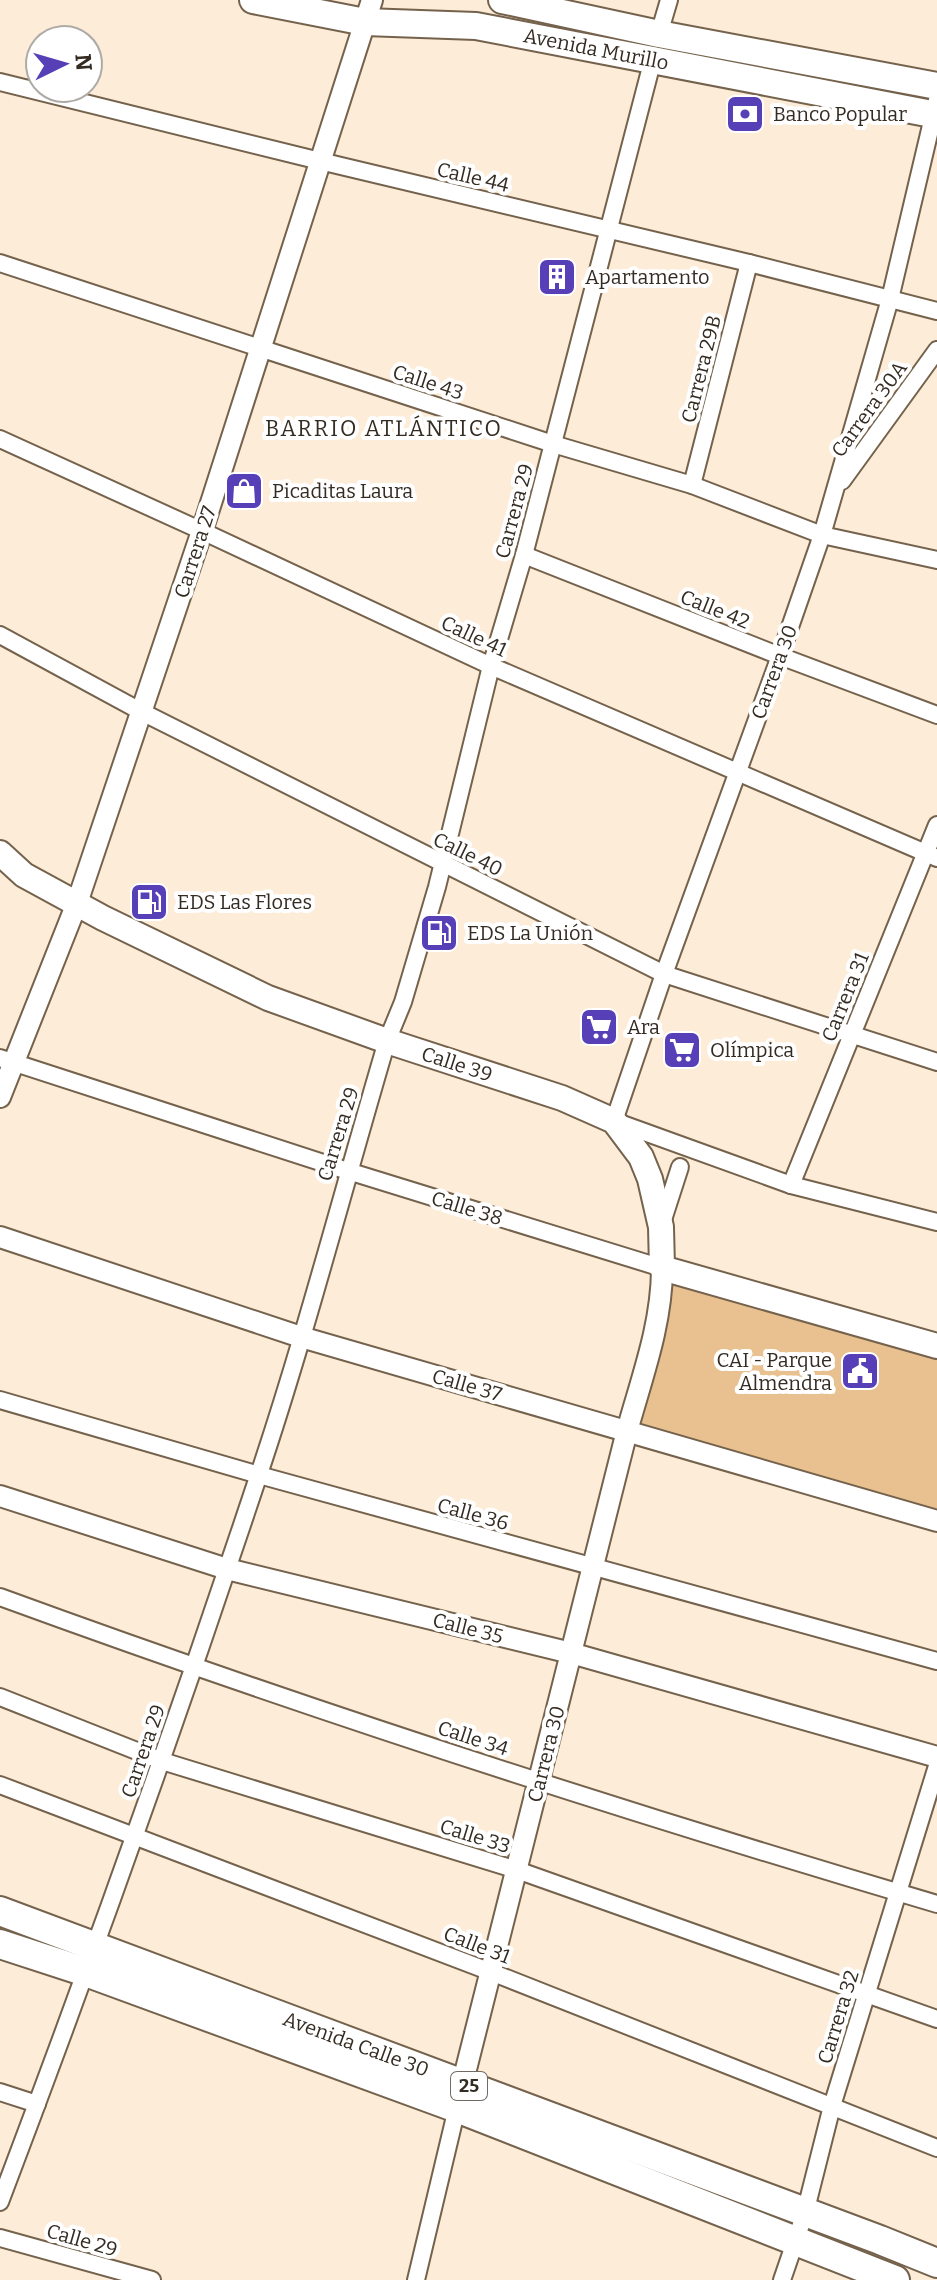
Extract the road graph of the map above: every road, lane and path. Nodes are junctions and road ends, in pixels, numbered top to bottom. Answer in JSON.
{"nodes":[{"id":1,"x":253,"y":0,"type":"edge"},
{"id":2,"x":502,"y":0,"type":"edge"},
{"id":3,"x":669,"y":0,"type":"edge"},
{"id":4,"x":368,"y":11,"type":"edge"},
{"id":5,"x":656,"y":47,"type":"junction"},
{"id":6,"x":0,"y":82,"type":"edge"},
{"id":7,"x":937,"y":86,"type":"edge"},
{"id":8,"x":936,"y":110,"type":"edge"},
{"id":9,"x":320,"y":161,"type":"junction"},
{"id":10,"x":608,"y":229,"type":"junction"},
{"id":11,"x":0,"y":263,"type":"edge"},
{"id":12,"x":749,"y":263,"type":"junction"},
{"id":13,"x":890,"y":299,"type":"junction"},
{"id":14,"x":937,"y":311,"type":"edge"},
{"id":15,"x":262,"y":347,"type":"junction"},
{"id":16,"x":937,"y":350,"type":"edge"},
{"id":17,"x":0,"y":439,"type":"edge"},
{"id":18,"x":553,"y":444,"type":"junction"},
{"id":19,"x":692,"y":485,"type":"junction"},
{"id":20,"x":834,"y":492,"type":"junction"},
{"id":21,"x":202,"y":531,"type":"junction"},
{"id":22,"x":822,"y":535,"type":"junction"},
{"id":23,"x":524,"y":555,"type":"junction"},
{"id":24,"x":937,"y":560,"type":"edge"},
{"id":25,"x":0,"y":635,"type":"edge"},
{"id":26,"x":780,"y":656,"type":"junction"},
{"id":27,"x":491,"y":666,"type":"junction"},
{"id":28,"x":142,"y":712,"type":"junction"},
{"id":29,"x":937,"y":715,"type":"edge"},
{"id":30,"x":737,"y":773,"type":"junction"},
{"id":31,"x":937,"y":825,"type":"edge"},
{"id":32,"x":0,"y":853,"type":"edge"},
{"id":33,"x":932,"y":855,"type":"edge"},
{"id":34,"x":443,"y":864,"type":"junction"},
{"id":35,"x":77,"y":903,"type":"junction"},
{"id":36,"x":664,"y":974,"type":"junction"},
{"id":37,"x":850,"y":1035,"type":"junction"},
{"id":38,"x":387,"y":1041,"type":"junction"},
{"id":39,"x":7,"y":1061,"type":"edge"},
{"id":40,"x":937,"y":1062,"type":"edge"},
{"id":41,"x":0,"y":1097,"type":"edge"},
{"id":42,"x":614,"y":1121,"type":"junction"},
{"id":43,"x":680,"y":1167,"type":"dead end"},
{"id":44,"x":348,"y":1171,"type":"junction"},
{"id":45,"x":791,"y":1185,"type":"junction"},
{"id":46,"x":937,"y":1222,"type":"edge"},
{"id":47,"x":661,"y":1227,"type":"junction"},
{"id":48,"x":0,"y":1237,"type":"edge"},
{"id":49,"x":662,"y":1268,"type":"junction"},
{"id":50,"x":301,"y":1337,"type":"junction"},
{"id":51,"x":937,"y":1346,"type":"edge"},
{"id":52,"x":0,"y":1400,"type":"edge"},
{"id":53,"x":627,"y":1431,"type":"junction"},
{"id":54,"x":259,"y":1475,"type":"junction"},
{"id":55,"x":0,"y":1496,"type":"edge"},
{"id":56,"x":937,"y":1521,"type":"edge"},
{"id":57,"x":593,"y":1568,"type":"junction"},
{"id":58,"x":227,"y":1569,"type":"junction"},
{"id":59,"x":0,"y":1597,"type":"edge"},
{"id":60,"x":571,"y":1653,"type":"junction"},
{"id":61,"x":937,"y":1661,"type":"edge"},
{"id":62,"x":193,"y":1668,"type":"junction"},
{"id":63,"x":0,"y":1697,"type":"edge"},
{"id":64,"x":937,"y":1757,"type":"edge"},
{"id":65,"x":162,"y":1761,"type":"junction"},
{"id":66,"x":937,"y":1766,"type":"edge"},
{"id":67,"x":539,"y":1781,"type":"junction"},
{"id":68,"x":0,"y":1785,"type":"edge"},
{"id":69,"x":134,"y":1837,"type":"junction"},
{"id":70,"x":517,"y":1870,"type":"junction"},
{"id":71,"x":897,"y":1892,"type":"junction"},
{"id":72,"x":937,"y":1904,"type":"edge"},
{"id":73,"x":0,"y":1911,"type":"edge"},
{"id":74,"x":0,"y":1944,"type":"edge"},
{"id":75,"x":90,"y":1960,"type":"junction"},
{"id":76,"x":491,"y":1972,"type":"junction"},
{"id":77,"x":866,"y":1994,"type":"junction"},
{"id":78,"x":937,"y":2019,"type":"edge"},
{"id":79,"x":0,"y":2092,"type":"edge"},
{"id":80,"x":460,"y":2096,"type":"junction"},
{"id":81,"x":37,"y":2104,"type":"junction"},
{"id":82,"x":832,"y":2106,"type":"junction"},
{"id":83,"x":937,"y":2148,"type":"edge"},
{"id":84,"x":0,"y":2202,"type":"edge"},
{"id":85,"x":805,"y":2213,"type":"junction"},
{"id":86,"x":0,"y":2238,"type":"edge"},
{"id":87,"x":795,"y":2241,"type":"junction"},
{"id":88,"x":937,"y":2263,"type":"edge"},
{"id":89,"x":152,"y":2280,"type":"edge"},
{"id":90,"x":416,"y":2280,"type":"edge"},
{"id":91,"x":782,"y":2280,"type":"edge"},
{"id":92,"x":895,"y":2280,"type":"edge"}],
"edges":[{"from":1,"to":4,"type":"main road","name":"Avenida Murillo"},
{"from":2,"to":5,"type":"main road","name":"Avenida Murillo"},
{"from":3,"to":5,"type":"street","name":"Carrera 29"},
{"from":4,"to":5,"type":"main road","name":"Avenida Murillo"},
{"from":4,"to":9,"type":"street","name":"Carrera 27"},
{"from":5,"to":7,"type":"main road","name":"Avenida Murillo"},
{"from":5,"to":8,"type":"main road","name":"Avenida Murillo"},
{"from":5,"to":10,"type":"street","name":"Carrera 29"},
{"from":6,"to":9,"type":"street","name":"Calle 44"},
{"from":8,"to":13,"type":"street","name":"Carrera 30"},
{"from":9,"to":10,"type":"street","name":"Calle 44"},
{"from":9,"to":15,"type":"street","name":"Carrera 27"},
{"from":10,"to":12,"type":"street","name":"Calle 44"},
{"from":10,"to":18,"type":"street","name":"Carrera 29"},
{"from":11,"to":15,"type":"street","name":"Calle 43"},
{"from":12,"to":13,"type":"street","name":"Calle 44"},
{"from":12,"to":19,"type":"street","name":"Carrera 29B"},
{"from":13,"to":14,"type":"street","name":"Calle 44"},
{"from":13,"to":20,"type":"street","name":"Carrera 30"},
{"from":15,"to":18,"type":"street","name":"Calle 43"},
{"from":15,"to":21,"type":"street","name":"Carrera 27"},
{"from":16,"to":20,"type":"street","name":"Carrera 30A"},
{"from":17,"to":21,"type":"street","name":"Calle 41"},
{"from":18,"to":19,"type":"street","name":"Calle 43"},
{"from":18,"to":23,"type":"street","name":"Carrera 29"},
{"from":19,"to":22,"type":"street","name":"Calle 43"},
{"from":20,"to":22,"type":"street","name":"Carrera 30"},
{"from":21,"to":27,"type":"street","name":"Calle 41"},
{"from":21,"to":28,"type":"street","name":"Carrera 27"},
{"from":22,"to":24,"type":"street","name":"Calle 43"},
{"from":22,"to":26,"type":"street","name":"Carrera 30"},
{"from":23,"to":26,"type":"street","name":"Calle 42"},
{"from":23,"to":27,"type":"street","name":"Carrera 29"},
{"from":25,"to":28,"type":"street","name":"Calle 40"},
{"from":26,"to":29,"type":"street","name":"Calle 42"},
{"from":26,"to":30,"type":"street","name":"Carrera 30"},
{"from":27,"to":30,"type":"street","name":"Calle 41"},
{"from":27,"to":34,"type":"street","name":"Carrera 29"},
{"from":28,"to":34,"type":"street","name":"Calle 40"},
{"from":28,"to":35,"type":"street","name":"Carrera 27"},
{"from":30,"to":33,"type":"street","name":"Calle 41"},
{"from":30,"to":36,"type":"street","name":"Carrera 30"},
{"from":31,"to":33,"type":"street","name":"Carrera 31"},
{"from":32,"to":35,"type":"main road","name":"Calle 39"},
{"from":33,"to":37,"type":"street","name":"Carrera 31"},
{"from":34,"to":36,"type":"street","name":"Calle 40"},
{"from":34,"to":38,"type":"street","name":"Carrera 29"},
{"from":35,"to":38,"type":"main road","name":"Calle 39"},
{"from":35,"to":39,"type":"street","name":"Carrera 27"},
{"from":36,"to":37,"type":"street","name":"Calle 40"},
{"from":36,"to":42,"type":"street","name":"Carrera 30"},
{"from":37,"to":40,"type":"street","name":"Calle 40"},
{"from":37,"to":45,"type":"street","name":"Carrera 31"},
{"from":38,"to":42,"type":"main road","name":"Calle 39"},
{"from":38,"to":44,"type":"street","name":"Carrera 29"},
{"from":39,"to":41,"type":"street","name":"Carrera 27"},
{"from":39,"to":44,"type":"street","name":"Calle 38"},
{"from":42,"to":45,"type":"street","name":"Calle 39"},
{"from":42,"to":47,"type":"main road","name":"Carrera 30"},
{"from":43,"to":47,"type":"street","name":"Carrera 30"},
{"from":44,"to":49,"type":"street","name":"Calle 38"},
{"from":44,"to":50,"type":"street","name":"Carrera 29"},
{"from":45,"to":46,"type":"street","name":"Calle 39"},
{"from":47,"to":49,"type":"main road","name":"Carrera 30"},
{"from":48,"to":50,"type":"street","name":"Calle 37"},
{"from":49,"to":51,"type":"main road","name":"Calle 38"},
{"from":49,"to":53,"type":"street","name":"Carrera 30"},
{"from":50,"to":53,"type":"street","name":"Calle 37"},
{"from":50,"to":54,"type":"street","name":"Carrera 29"},
{"from":52,"to":54,"type":"street","name":"Calle 36"},
{"from":53,"to":56,"type":"street","name":"Calle 37"},
{"from":53,"to":57,"type":"street","name":"Carrera 30"},
{"from":54,"to":57,"type":"street","name":"Calle 36"},
{"from":54,"to":58,"type":"street","name":"Carrera 29"},
{"from":55,"to":58,"type":"street","name":"Calle 35"},
{"from":57,"to":60,"type":"street","name":"Carrera 30"},
{"from":57,"to":61,"type":"street","name":"Calle 36"},
{"from":58,"to":60,"type":"street","name":"Calle 35"},
{"from":58,"to":62,"type":"street","name":"Carrera 29"},
{"from":59,"to":62,"type":"street","name":"Calle 34"},
{"from":60,"to":64,"type":"street","name":"Calle 35"},
{"from":60,"to":67,"type":"street","name":"Carrera 30"},
{"from":62,"to":65,"type":"street","name":"Carrera 29"},
{"from":62,"to":67,"type":"street","name":"Calle 34"},
{"from":63,"to":65,"type":"street","name":"Calle 33"},
{"from":65,"to":69,"type":"street","name":"Carrera 29"},
{"from":65,"to":70,"type":"street","name":"Calle 33"},
{"from":66,"to":71,"type":"street","name":"Carrera 32"},
{"from":67,"to":70,"type":"street","name":"Carrera 30"},
{"from":67,"to":71,"type":"street","name":"Calle 34"},
{"from":68,"to":69,"type":"street","name":"Calle 31"},
{"from":69,"to":75,"type":"street","name":"Carrera 29"},
{"from":69,"to":76,"type":"street","name":"Calle 31"},
{"from":70,"to":76,"type":"street","name":"Carrera 30"},
{"from":70,"to":77,"type":"street","name":"Calle 33"},
{"from":71,"to":72,"type":"street","name":"Calle 34"},
{"from":71,"to":77,"type":"street","name":"Carrera 32"},
{"from":73,"to":75,"type":"highway","name":"Avenida Calle 30","number":"25"},
{"from":74,"to":75,"type":"highway","name":"Avenida Calle 30","number":"25"},
{"from":75,"to":80,"type":"highway","name":"Avenida Calle 30","number":"25"},
{"from":75,"to":81,"type":"street","name":"Carrera 29"},
{"from":76,"to":80,"type":"street","name":"Carrera 30"},
{"from":76,"to":82,"type":"street","name":"Calle 31"},
{"from":77,"to":78,"type":"street","name":"Calle 33"},
{"from":77,"to":82,"type":"street","name":"Carrera 32"},
{"from":79,"to":81,"type":"street"},
{"from":80,"to":85,"type":"highway","name":"Avenida Calle 30","number":"25"},
{"from":80,"to":87,"type":"highway","name":"Avenida Calle 30","number":"25"},
{"from":80,"to":90,"type":"street","name":"Carrera 30"},
{"from":81,"to":84,"type":"street","name":"Carrera 29"},
{"from":82,"to":83,"type":"street","name":"Calle 31"},
{"from":82,"to":85,"type":"street","name":"Carrera 32"},
{"from":85,"to":87,"type":"street","name":"Carrera 32"},
{"from":85,"to":88,"type":"highway","name":"Avenida Calle 30","number":"25"},
{"from":86,"to":89,"type":"street","name":"Calle 29"},
{"from":87,"to":91,"type":"street","name":"Carrera 32"},
{"from":87,"to":92,"type":"highway","name":"Avenida Calle 30","number":"25"}]}
